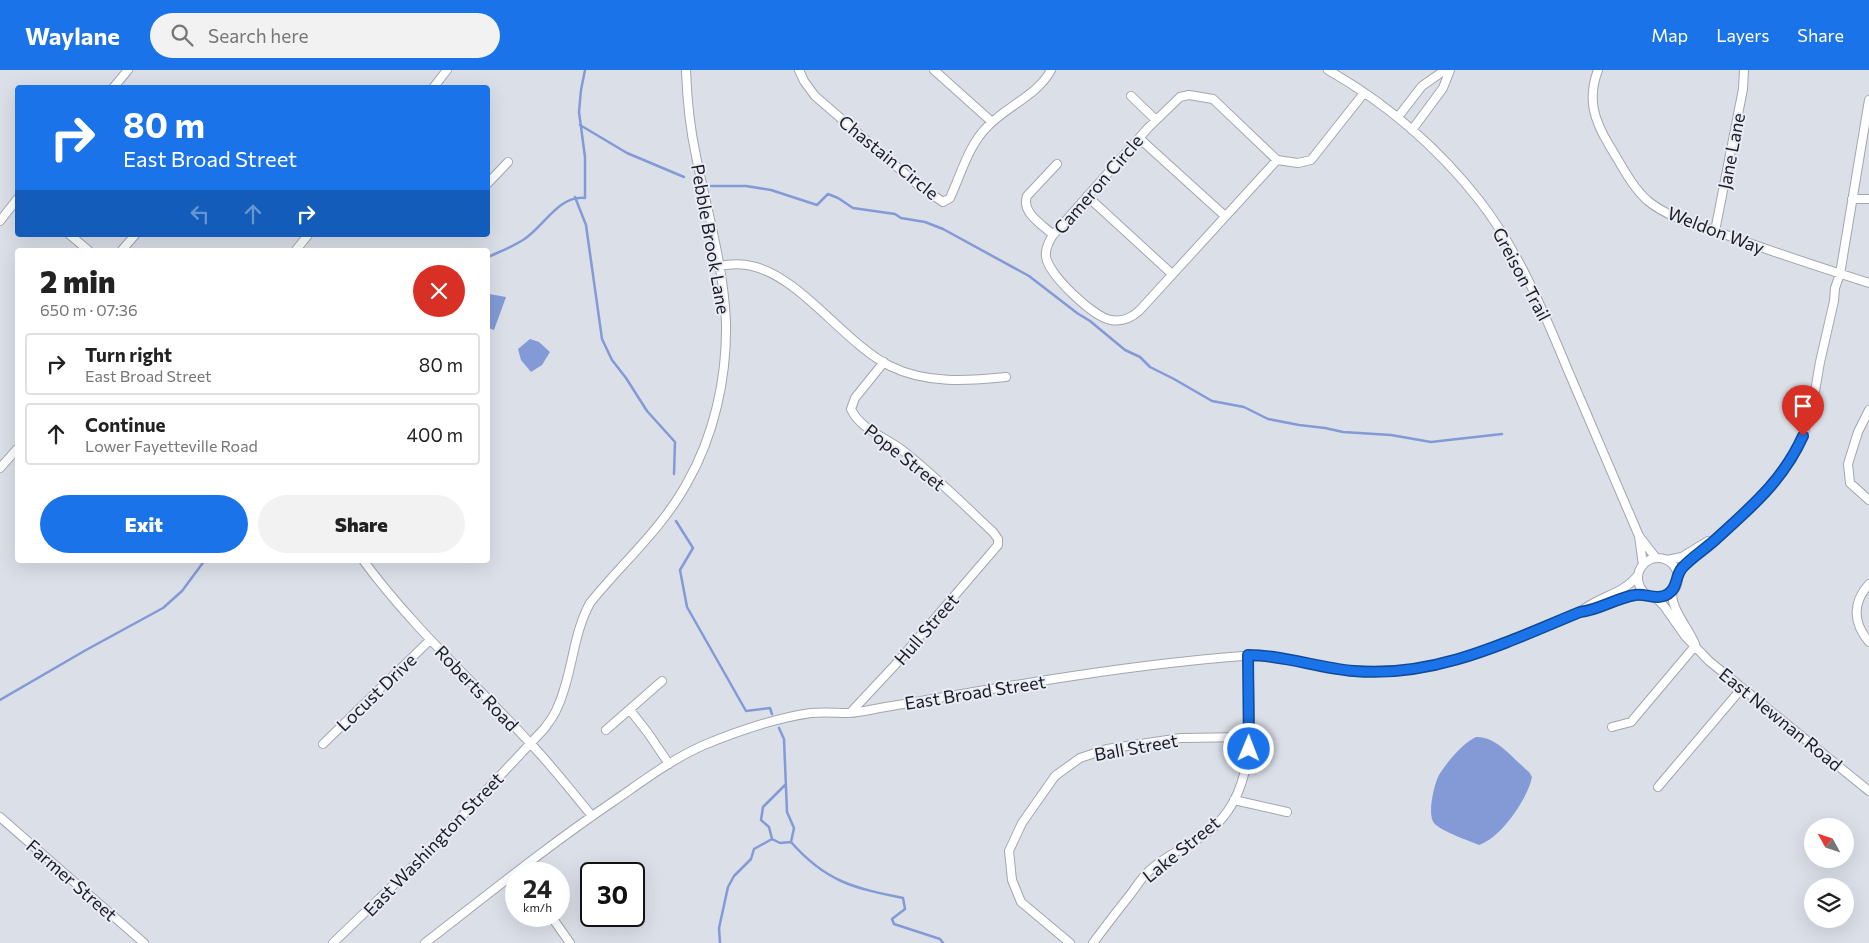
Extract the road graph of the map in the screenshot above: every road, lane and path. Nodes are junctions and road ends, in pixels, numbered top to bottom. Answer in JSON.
{"nodes":[{"id":1,"x":128,"y":70,"type":"edge"},
{"id":2,"x":447,"y":70,"type":"edge"},
{"id":3,"x":686,"y":70,"type":"edge"},
{"id":4,"x":799,"y":70,"type":"edge"},
{"id":5,"x":934,"y":70,"type":"edge"},
{"id":6,"x":1051,"y":70,"type":"edge"},
{"id":7,"x":1328,"y":70,"type":"edge"},
{"id":8,"x":1445,"y":70,"type":"edge"},
{"id":9,"x":1450,"y":70,"type":"edge"},
{"id":10,"x":1598,"y":70,"type":"edge"},
{"id":11,"x":1744,"y":70,"type":"edge"},
{"id":12,"x":116,"y":85,"type":"edge"},
{"id":13,"x":434,"y":85,"type":"edge"},
{"id":14,"x":1364,"y":93,"type":"junction"},
{"id":15,"x":1131,"y":96,"type":"dead end"},
{"id":16,"x":1869,"y":100,"type":"edge"},
{"id":17,"x":1398,"y":118,"type":"junction"},
{"id":18,"x":1156,"y":120,"type":"junction"},
{"id":19,"x":992,"y":122,"type":"junction"},
{"id":20,"x":1412,"y":130,"type":"junction"},
{"id":21,"x":1139,"y":138,"type":"junction"},
{"id":22,"x":1277,"y":160,"type":"junction"},
{"id":23,"x":508,"y":162,"type":"dead end"},
{"id":24,"x":1057,"y":164,"type":"dead end"},
{"id":25,"x":490,"y":181,"type":"edge"},
{"id":26,"x":1087,"y":196,"type":"junction"},
{"id":27,"x":1852,"y":199,"type":"junction"},
{"id":28,"x":1869,"y":199,"type":"edge"},
{"id":29,"x":15,"y":202,"type":"edge"},
{"id":30,"x":1225,"y":216,"type":"junction"},
{"id":31,"x":0,"y":220,"type":"edge"},
{"id":32,"x":1715,"y":231,"type":"junction"},
{"id":33,"x":1053,"y":235,"type":"junction"},
{"id":34,"x":72,"y":237,"type":"edge"},
{"id":35,"x":133,"y":237,"type":"edge"},
{"id":36,"x":306,"y":237,"type":"edge"},
{"id":37,"x":86,"y":248,"type":"edge"},
{"id":38,"x":124,"y":248,"type":"edge"},
{"id":39,"x":298,"y":248,"type":"edge"},
{"id":40,"x":718,"y":266,"type":"junction"},
{"id":41,"x":1172,"y":274,"type":"junction"},
{"id":42,"x":1840,"y":274,"type":"junction"},
{"id":43,"x":1869,"y":283,"type":"edge"},
{"id":44,"x":884,"y":362,"type":"junction"},
{"id":45,"x":1006,"y":377,"type":"dead end"},
{"id":46,"x":1869,"y":410,"type":"edge"},
{"id":47,"x":15,"y":451,"type":"edge"},
{"id":48,"x":0,"y":468,"type":"edge"},
{"id":49,"x":1869,"y":500,"type":"edge"},
{"id":50,"x":1722,"y":532,"type":"junction"},
{"id":51,"x":1639,"y":536,"type":"junction"},
{"id":52,"x":998,"y":545,"type":"joint"},
{"id":53,"x":1656,"y":558,"type":"junction"},
{"id":54,"x":1667,"y":560,"type":"junction"},
{"id":55,"x":365,"y":563,"type":"edge"},
{"id":56,"x":1643,"y":565,"type":"junction"},
{"id":57,"x":1638,"y":576,"type":"junction"},
{"id":58,"x":1677,"y":580,"type":"junction"},
{"id":59,"x":1869,"y":584,"type":"edge"},
{"id":60,"x":1673,"y":590,"type":"junction"},
{"id":61,"x":1651,"y":596,"type":"junction"},
{"id":62,"x":1580,"y":612,"type":"junction"},
{"id":63,"x":430,"y":640,"type":"junction"},
{"id":64,"x":1869,"y":642,"type":"edge"},
{"id":65,"x":1696,"y":646,"type":"junction"},
{"id":66,"x":1248,"y":655,"type":"junction"},
{"id":67,"x":662,"y":681,"type":"dead end"},
{"id":68,"x":1742,"y":688,"type":"junction"},
{"id":69,"x":630,"y":710,"type":"junction"},
{"id":70,"x":851,"y":712,"type":"junction"},
{"id":71,"x":1612,"y":727,"type":"dead end"},
{"id":72,"x":606,"y":730,"type":"dead end"},
{"id":73,"x":1249,"y":738,"type":"junction"},
{"id":74,"x":323,"y":744,"type":"dead end"},
{"id":75,"x":531,"y":744,"type":"junction"},
{"id":76,"x":669,"y":764,"type":"junction"},
{"id":77,"x":1658,"y":787,"type":"dead end"},
{"id":78,"x":1869,"y":791,"type":"edge"},
{"id":79,"x":1234,"y":800,"type":"junction"},
{"id":80,"x":1287,"y":812,"type":"dead end"},
{"id":81,"x":592,"y":816,"type":"junction"},
{"id":82,"x":0,"y":817,"type":"edge"},
{"id":83,"x":532,"y":862,"type":"edge"},
{"id":84,"x":505,"y":883,"type":"edge"},
{"id":85,"x":559,"y":927,"type":"edge"},
{"id":86,"x":144,"y":943,"type":"edge"},
{"id":87,"x":334,"y":943,"type":"edge"},
{"id":88,"x":425,"y":943,"type":"edge"},
{"id":89,"x":570,"y":943,"type":"edge"},
{"id":90,"x":1070,"y":943,"type":"edge"},
{"id":91,"x":1092,"y":943,"type":"edge"}],
"edges":[{"from":1,"to":12,"type":"street"},
{"from":2,"to":13,"type":"street"},
{"from":3,"to":40,"type":"street","name":"Pebble Brook Lane"},
{"from":4,"to":19,"type":"street","name":"Chastain Circle"},
{"from":5,"to":19,"type":"street"},
{"from":6,"to":19,"type":"street","name":"Chastain Circle"},
{"from":7,"to":14,"type":"street","name":"Greison Trail"},
{"from":8,"to":17,"type":"street"},
{"from":9,"to":20,"type":"street"},
{"from":10,"to":32,"type":"street","name":"Weldon Way"},
{"from":11,"to":32,"type":"street","name":"Jane Lane"},
{"from":14,"to":17,"type":"street","name":"Greison Trail"},
{"from":14,"to":22,"type":"street"},
{"from":15,"to":18,"type":"street"},
{"from":16,"to":27,"type":"street"},
{"from":17,"to":20,"type":"street","name":"Greison Trail"},
{"from":18,"to":21,"type":"street","name":"Cameron Circle"},
{"from":18,"to":22,"type":"street","name":"Cameron Circle"},
{"from":20,"to":51,"type":"street","name":"Greison Trail"},
{"from":21,"to":26,"type":"street","name":"Cameron Circle"},
{"from":21,"to":30,"type":"street"},
{"from":22,"to":30,"type":"street","name":"Cameron Circle"},
{"from":23,"to":25,"type":"street"},
{"from":24,"to":33,"type":"street"},
{"from":26,"to":33,"type":"street","name":"Cameron Circle"},
{"from":26,"to":41,"type":"street"},
{"from":27,"to":28,"type":"street"},
{"from":27,"to":42,"type":"street"},
{"from":29,"to":31,"type":"street"},
{"from":30,"to":41,"type":"street","name":"Cameron Circle"},
{"from":32,"to":42,"type":"street","name":"Weldon Way"},
{"from":33,"to":41,"type":"street","name":"Cameron Circle"},
{"from":34,"to":37,"type":"street"},
{"from":35,"to":38,"type":"street"},
{"from":36,"to":39,"type":"street"},
{"from":40,"to":44,"type":"street"},
{"from":40,"to":75,"type":"street","name":"Pebble Brook Lane"},
{"from":42,"to":43,"type":"street","name":"Weldon Way"},
{"from":42,"to":50,"type":"street"},
{"from":44,"to":45,"type":"street"},
{"from":44,"to":52,"type":"street","name":"Pope Street"},
{"from":46,"to":49,"type":"street"},
{"from":47,"to":48,"type":"street"},
{"from":50,"to":54,"type":"street"},
{"from":50,"to":58,"type":"street"},
{"from":51,"to":53,"type":"street","name":"Greison Trail"},
{"from":51,"to":56,"type":"street","name":"Greison Trail"},
{"from":52,"to":70,"type":"street","name":"Hull Street"},
{"from":53,"to":54,"type":"street"},
{"from":53,"to":56,"type":"street"},
{"from":54,"to":58,"type":"street"},
{"from":55,"to":63,"type":"street","name":"Roberts Road"},
{"from":56,"to":57,"type":"street","name":"East Broad Street"},
{"from":57,"to":61,"type":"street"},
{"from":57,"to":62,"type":"street","name":"East Broad Street"},
{"from":58,"to":60,"type":"street"},
{"from":59,"to":64,"type":"street"},
{"from":60,"to":61,"type":"street","name":"East Broad Street"},
{"from":60,"to":65,"type":"street","name":"East Newnan Road"},
{"from":61,"to":62,"type":"street","name":"East Broad Street"},
{"from":61,"to":65,"type":"street","name":"East Newnan Road"},
{"from":62,"to":66,"type":"street","name":"East Broad Street"},
{"from":63,"to":74,"type":"street","name":"Locust Drive"},
{"from":63,"to":75,"type":"street","name":"Roberts Road"},
{"from":65,"to":68,"type":"street","name":"East Newnan Road"},
{"from":65,"to":71,"type":"street"},
{"from":66,"to":70,"type":"street","name":"East Broad Street"},
{"from":66,"to":73,"type":"street","name":"Lake Street"},
{"from":67,"to":69,"type":"street"},
{"from":68,"to":77,"type":"street"},
{"from":68,"to":78,"type":"street","name":"East Newnan Road"},
{"from":69,"to":72,"type":"street"},
{"from":69,"to":76,"type":"street"},
{"from":70,"to":76,"type":"street","name":"East Broad Street"},
{"from":73,"to":79,"type":"street","name":"Lake Street"},
{"from":73,"to":90,"type":"street","name":"Ball Street"},
{"from":75,"to":81,"type":"street","name":"Roberts Road"},
{"from":75,"to":87,"type":"street","name":"East Washington Street"},
{"from":76,"to":81,"type":"street","name":"East Broad Street"},
{"from":79,"to":80,"type":"street"},
{"from":79,"to":91,"type":"street","name":"Lake Street"},
{"from":81,"to":83,"type":"street","name":"East Broad Street"},
{"from":82,"to":86,"type":"street","name":"Farmer Street"},
{"from":84,"to":88,"type":"street","name":"East Broad Street"},
{"from":85,"to":89,"type":"street"}]}
